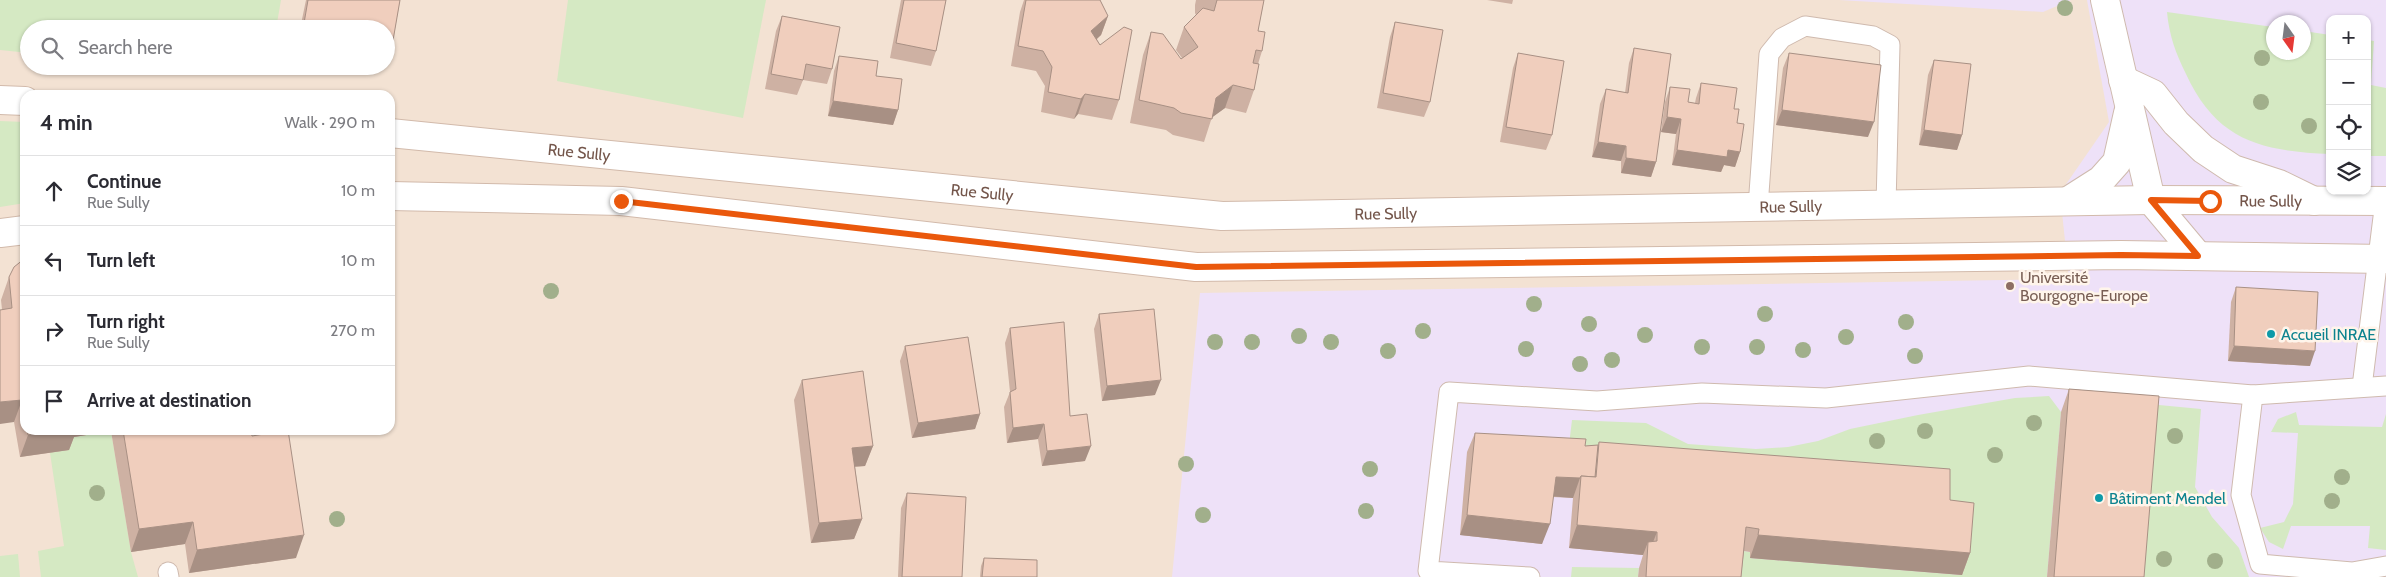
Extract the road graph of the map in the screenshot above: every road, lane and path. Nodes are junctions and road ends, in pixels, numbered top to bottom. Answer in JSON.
{"nodes":[{"id":1,"x":2105,"y":0,"type":"edge"},
{"id":2,"x":2123,"y":80,"type":"junction"},
{"id":3,"x":0,"y":100,"type":"edge"},
{"id":4,"x":20,"y":101,"type":"edge"},
{"id":5,"x":2130,"y":107,"type":"junction"},
{"id":6,"x":395,"y":134,"type":"edge"},
{"id":7,"x":395,"y":196,"type":"edge"},
{"id":8,"x":2151,"y":200,"type":"junction"},
{"id":9,"x":2314,"y":201,"type":"junction"},
{"id":10,"x":2068,"y":202,"type":"junction"},
{"id":11,"x":2385,"y":202,"type":"edge"},
{"id":12,"x":1886,"y":205,"type":"junction"},
{"id":13,"x":1758,"y":208,"type":"junction"},
{"id":14,"x":20,"y":231,"type":"edge"},
{"id":15,"x":0,"y":233,"type":"edge"},
{"id":16,"x":2198,"y":256,"type":"junction"},
{"id":17,"x":2382,"y":259,"type":"edge"},
{"id":18,"x":2386,"y":386,"type":"edge"},
{"id":19,"x":2362,"y":387,"type":"junction"},
{"id":20,"x":2253,"y":395,"type":"junction"},
{"id":21,"x":2386,"y":566,"type":"edge"},
{"id":22,"x":1530,"y":577,"type":"edge"}],
"edges":[{"from":1,"to":2,"type":"main road"},
{"from":2,"to":5,"type":"main road"},
{"from":2,"to":9,"type":"main road"},
{"from":3,"to":4,"type":"main road"},
{"from":5,"to":8,"type":"main road"},
{"from":5,"to":10,"type":"main road"},
{"from":6,"to":13,"type":"main road","name":"Rue Sully"},
{"from":7,"to":16,"type":"main road"},
{"from":8,"to":9,"type":"main road","name":"Rue Sully"},
{"from":8,"to":10,"type":"main road","name":"Rue Sully"},
{"from":8,"to":16,"type":"main road"},
{"from":9,"to":11,"type":"main road","name":"Rue Sully"},
{"from":10,"to":12,"type":"main road","name":"Rue Sully"},
{"from":11,"to":17,"type":"lane"},
{"from":12,"to":13,"type":"main road","name":"Rue Sully"},
{"from":12,"to":13,"type":"lane"},
{"from":14,"to":15,"type":"main road"},
{"from":16,"to":17,"type":"main road"},
{"from":17,"to":19,"type":"lane"},
{"from":18,"to":19,"type":"lane"},
{"from":19,"to":20,"type":"lane"},
{"from":20,"to":21,"type":"lane"},
{"from":20,"to":22,"type":"lane"}]}
